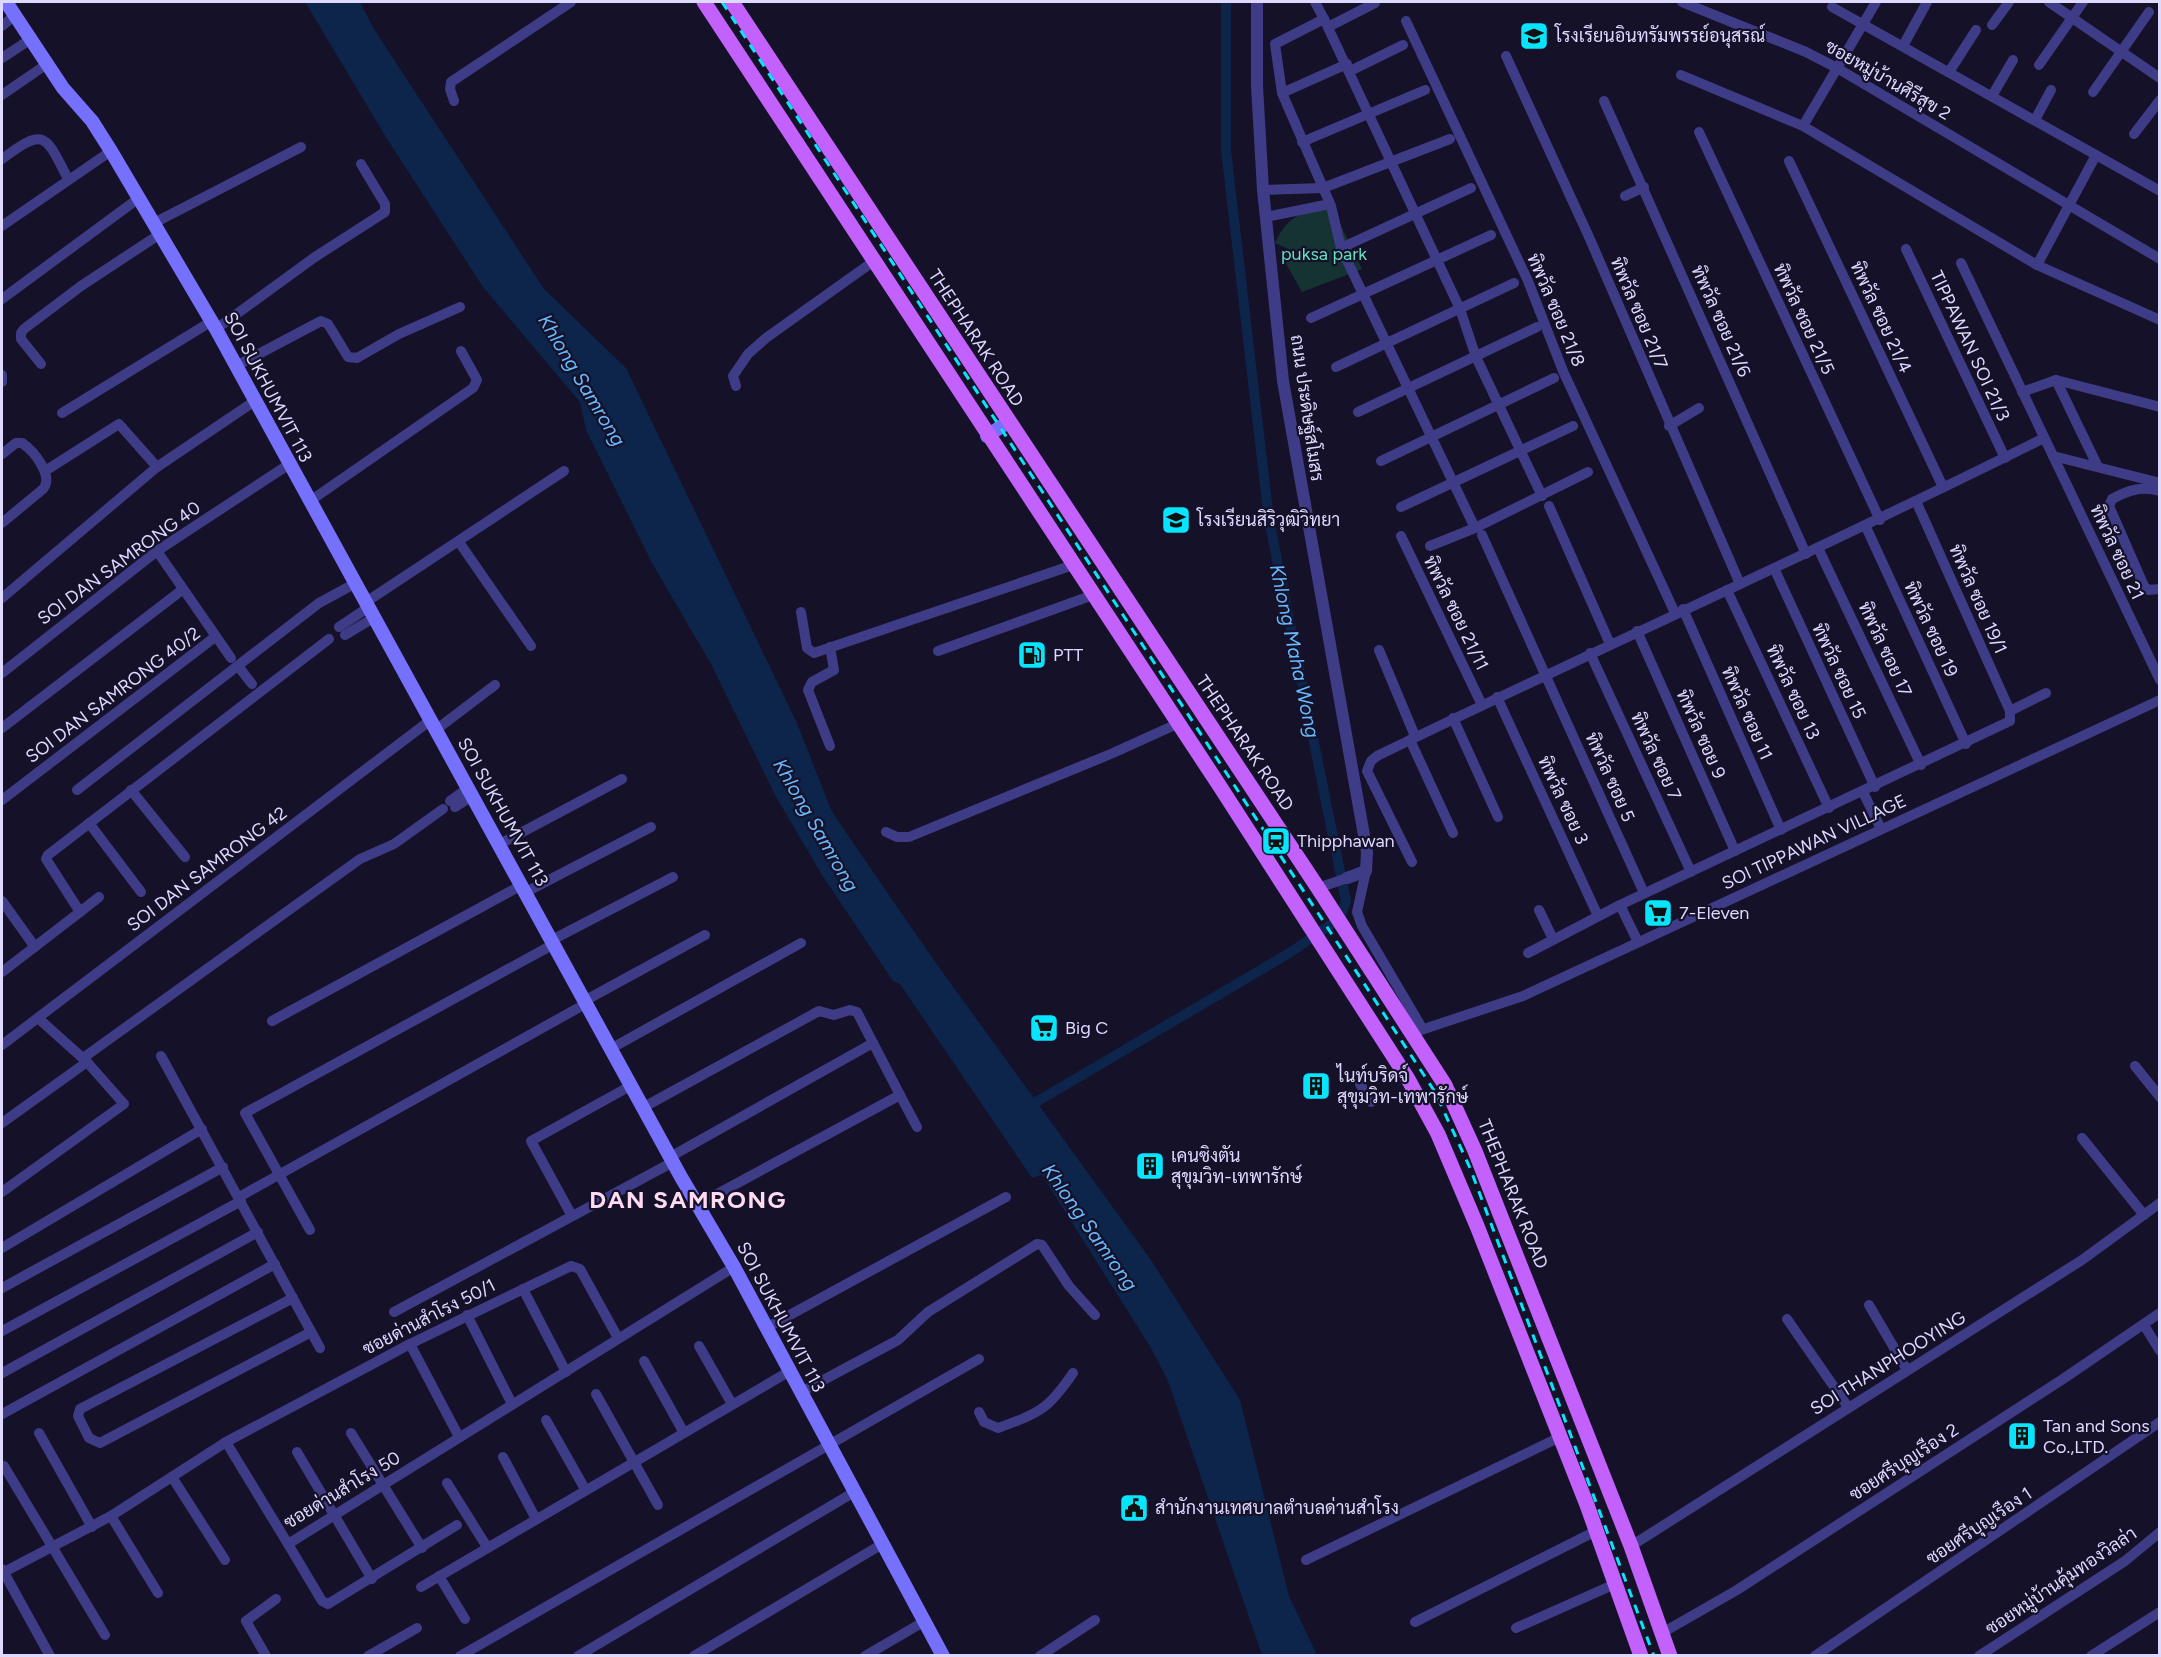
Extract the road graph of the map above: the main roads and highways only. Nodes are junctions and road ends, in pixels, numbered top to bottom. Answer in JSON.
{"nodes":[{"id":1,"x":6,"y":2,"type":"edge"},
{"id":2,"x":704,"y":2,"type":"edge"},
{"id":3,"x":732,"y":2,"type":"edge"},
{"id":4,"x":1008,"y":422,"type":"junction"},
{"id":5,"x":987,"y":436,"type":"junction"},
{"id":6,"x":943,"y":1656,"type":"edge"},
{"id":7,"x":1641,"y":1656,"type":"edge"},
{"id":8,"x":1670,"y":1656,"type":"edge"}],
"edges":[{"from":1,"to":6,"type":"main road","name":"SOI SUKHUMVIT 113"},
{"from":2,"to":5,"type":"main road"},
{"from":3,"to":4,"type":"main road","name":"THEPHARAK ROAD"},
{"from":4,"to":5,"type":"main road"},
{"from":4,"to":8,"type":"main road","name":"THEPHARAK ROAD"},
{"from":5,"to":7,"type":"main road"}]}
